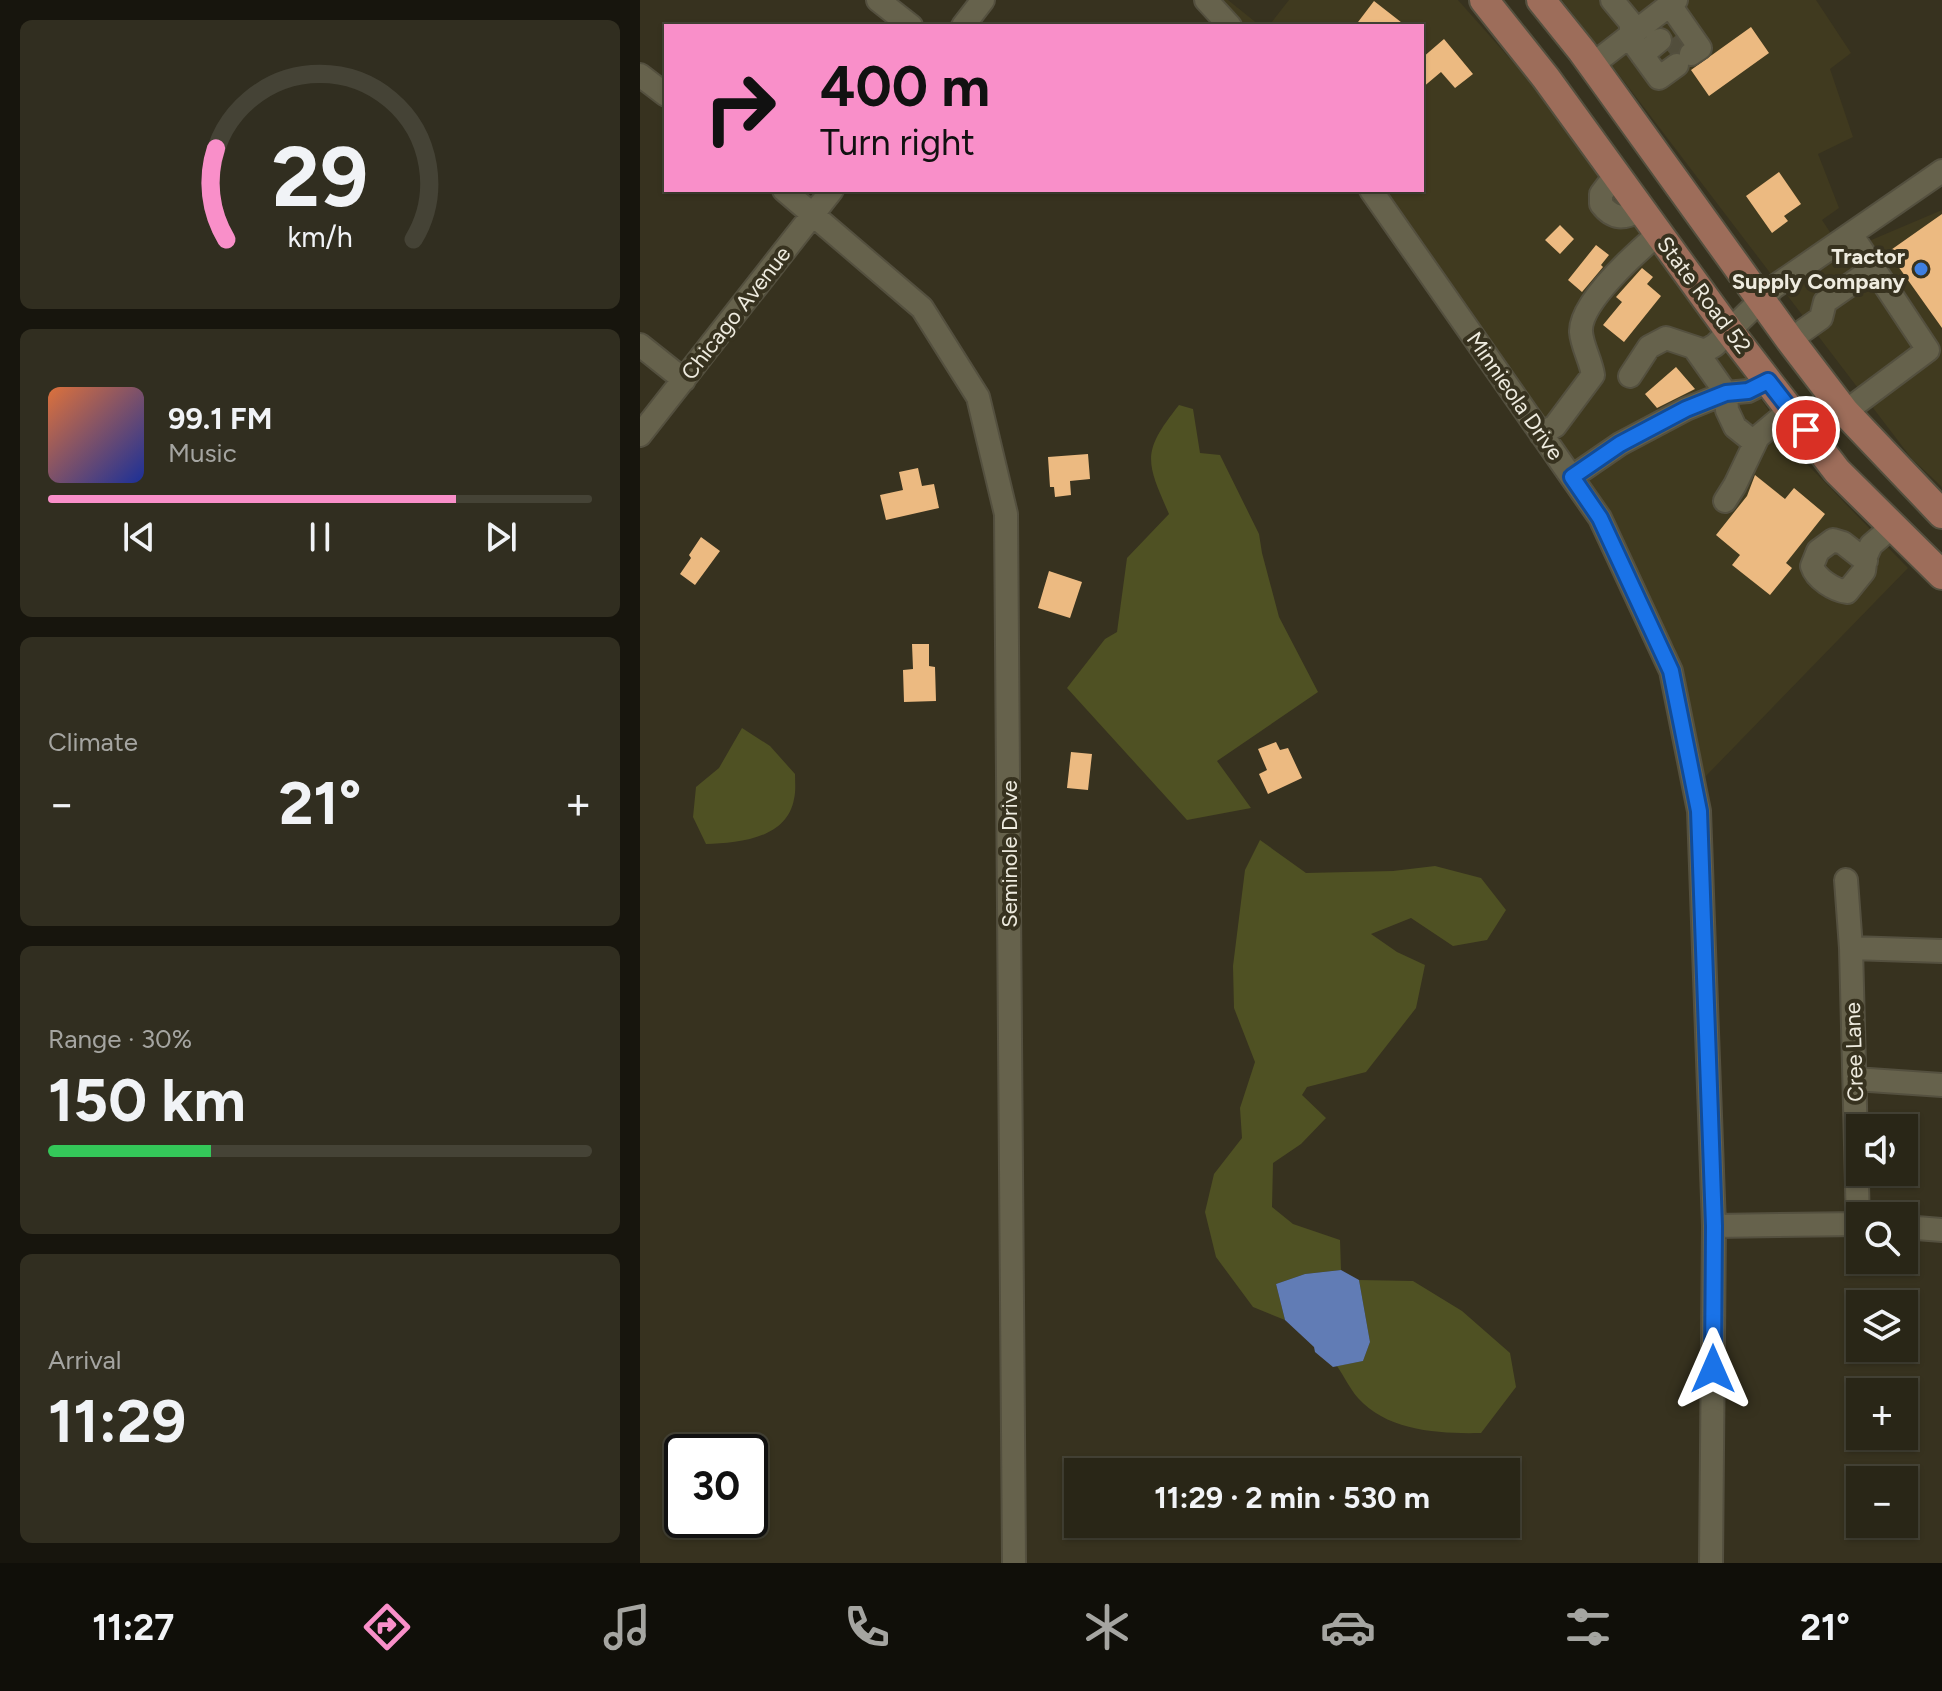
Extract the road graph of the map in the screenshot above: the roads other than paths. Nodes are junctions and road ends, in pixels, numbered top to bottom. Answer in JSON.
{"nodes":[{"id":1,"x":878,"y":0,"type":"edge"},
{"id":2,"x":983,"y":0,"type":"edge"},
{"id":3,"x":1206,"y":0,"type":"edge"},
{"id":4,"x":1484,"y":0,"type":"edge"},
{"id":5,"x":1541,"y":0,"type":"edge"},
{"id":6,"x":1612,"y":0,"type":"edge"},
{"id":7,"x":908,"y":24,"type":"edge"},
{"id":8,"x":965,"y":24,"type":"edge"},
{"id":9,"x":1228,"y":24,"type":"edge"},
{"id":10,"x":1675,"y":32,"type":"edge"},
{"id":11,"x":1640,"y":51,"type":"junction"},
{"id":12,"x":1592,"y":65,"type":"junction"},
{"id":13,"x":640,"y":75,"type":"edge"},
{"id":14,"x":664,"y":93,"type":"edge"},
{"id":15,"x":1942,"y":171,"type":"edge"},
{"id":16,"x":786,"y":192,"type":"edge"},
{"id":17,"x":830,"y":192,"type":"edge"},
{"id":18,"x":1372,"y":192,"type":"edge"},
{"id":19,"x":813,"y":214,"type":"junction"},
{"id":20,"x":1658,"y":234,"type":"junction"},
{"id":21,"x":1851,"y":234,"type":"junction"},
{"id":22,"x":1874,"y":268,"type":"junction"},
{"id":23,"x":1761,"y":298,"type":"junction"},
{"id":24,"x":1730,"y":332,"type":"junction"},
{"id":25,"x":1790,"y":340,"type":"junction"},
{"id":26,"x":640,"y":345,"type":"edge"},
{"id":27,"x":1695,"y":349,"type":"junction"},
{"id":28,"x":1630,"y":376,"type":"dead end"},
{"id":29,"x":684,"y":380,"type":"junction"},
{"id":30,"x":1768,"y":381,"type":"junction"},
{"id":31,"x":1726,"y":393,"type":"junction"},
{"id":32,"x":1790,"y":410,"type":"junction"},
{"id":33,"x":1845,"y":412,"type":"junction"},
{"id":34,"x":1541,"y":434,"type":"junction"},
{"id":35,"x":640,"y":435,"type":"edge"},
{"id":36,"x":1755,"y":443,"type":"junction"},
{"id":37,"x":1572,"y":477,"type":"junction"},
{"id":38,"x":1725,"y":501,"type":"dead end"},
{"id":39,"x":1942,"y":514,"type":"edge"},
{"id":40,"x":1892,"y":527,"type":"junction"},
{"id":41,"x":1866,"y":561,"type":"dead end"},
{"id":42,"x":1942,"y":575,"type":"edge"},
{"id":43,"x":1846,"y":880,"type":"dead end"},
{"id":44,"x":1851,"y":948,"type":"junction"},
{"id":45,"x":1942,"y":951,"type":"edge"},
{"id":46,"x":1855,"y":1079,"type":"junction"},
{"id":47,"x":1942,"y":1085,"type":"edge"},
{"id":48,"x":1858,"y":1202,"type":"edge"},
{"id":49,"x":1846,"y":1224,"type":"edge"},
{"id":50,"x":1714,"y":1226,"type":"junction"},
{"id":51,"x":1918,"y":1228,"type":"edge"},
{"id":52,"x":1942,"y":1230,"type":"edge"},
{"id":53,"x":1014,"y":1563,"type":"edge"},
{"id":54,"x":1711,"y":1563,"type":"edge"}],
"edges":[{"from":1,"to":7,"type":"street"},
{"from":2,"to":8,"type":"street"},
{"from":3,"to":9,"type":"street"},
{"from":4,"to":20,"type":"main road","name":"State Road 52"},
{"from":5,"to":12,"type":"main road","name":"State Road 52"},
{"from":6,"to":11,"type":"street"},
{"from":10,"to":11,"type":"street"},
{"from":10,"to":11,"type":"street"},
{"from":11,"to":12,"type":"street"},
{"from":12,"to":23,"type":"main road","name":"State Road 52"},
{"from":13,"to":14,"type":"street"},
{"from":15,"to":21,"type":"street"},
{"from":16,"to":19,"type":"street","name":"Seminole Drive"},
{"from":17,"to":19,"type":"street","name":"Chicago Avenue"},
{"from":18,"to":34,"type":"street","name":"Minnieola Drive"},
{"from":19,"to":29,"type":"street","name":"Chicago Avenue"},
{"from":19,"to":53,"type":"street","name":"Seminole Drive"},
{"from":20,"to":24,"type":"main road","name":"State Road 52"},
{"from":20,"to":34,"type":"street"},
{"from":21,"to":22,"type":"street"},
{"from":21,"to":23,"type":"street"},
{"from":22,"to":25,"type":"street"},
{"from":22,"to":33,"type":"street"},
{"from":23,"to":24,"type":"street"},
{"from":23,"to":25,"type":"main road","name":"State Road 52"},
{"from":24,"to":27,"type":"street"},
{"from":24,"to":30,"type":"main road","name":"State Road 52"},
{"from":25,"to":33,"type":"main road","name":"State Road 52"},
{"from":26,"to":29,"type":"street"},
{"from":27,"to":28,"type":"street"},
{"from":27,"to":31,"type":"street"},
{"from":29,"to":35,"type":"street","name":"Chicago Avenue"},
{"from":30,"to":31,"type":"street"},
{"from":30,"to":32,"type":"main road","name":"State Road 52"},
{"from":31,"to":36,"type":"street"},
{"from":31,"to":37,"type":"street"},
{"from":32,"to":36,"type":"street"},
{"from":32,"to":40,"type":"main road","name":"State Road 52"},
{"from":33,"to":39,"type":"main road","name":"State Road 52"},
{"from":34,"to":37,"type":"street","name":"Minnieola Drive"},
{"from":36,"to":38,"type":"street"},
{"from":37,"to":50,"type":"street","name":"Minnieola Drive"},
{"from":40,"to":41,"type":"street"},
{"from":40,"to":42,"type":"main road","name":"State Road 52"},
{"from":43,"to":44,"type":"street","name":"Cree Lane"},
{"from":44,"to":45,"type":"street"},
{"from":44,"to":46,"type":"street","name":"Cree Lane"},
{"from":46,"to":47,"type":"street"},
{"from":46,"to":48,"type":"street","name":"Cree Lane"},
{"from":49,"to":50,"type":"street"},
{"from":50,"to":54,"type":"street","name":"Minnieola Drive"},
{"from":51,"to":52,"type":"street"}]}
